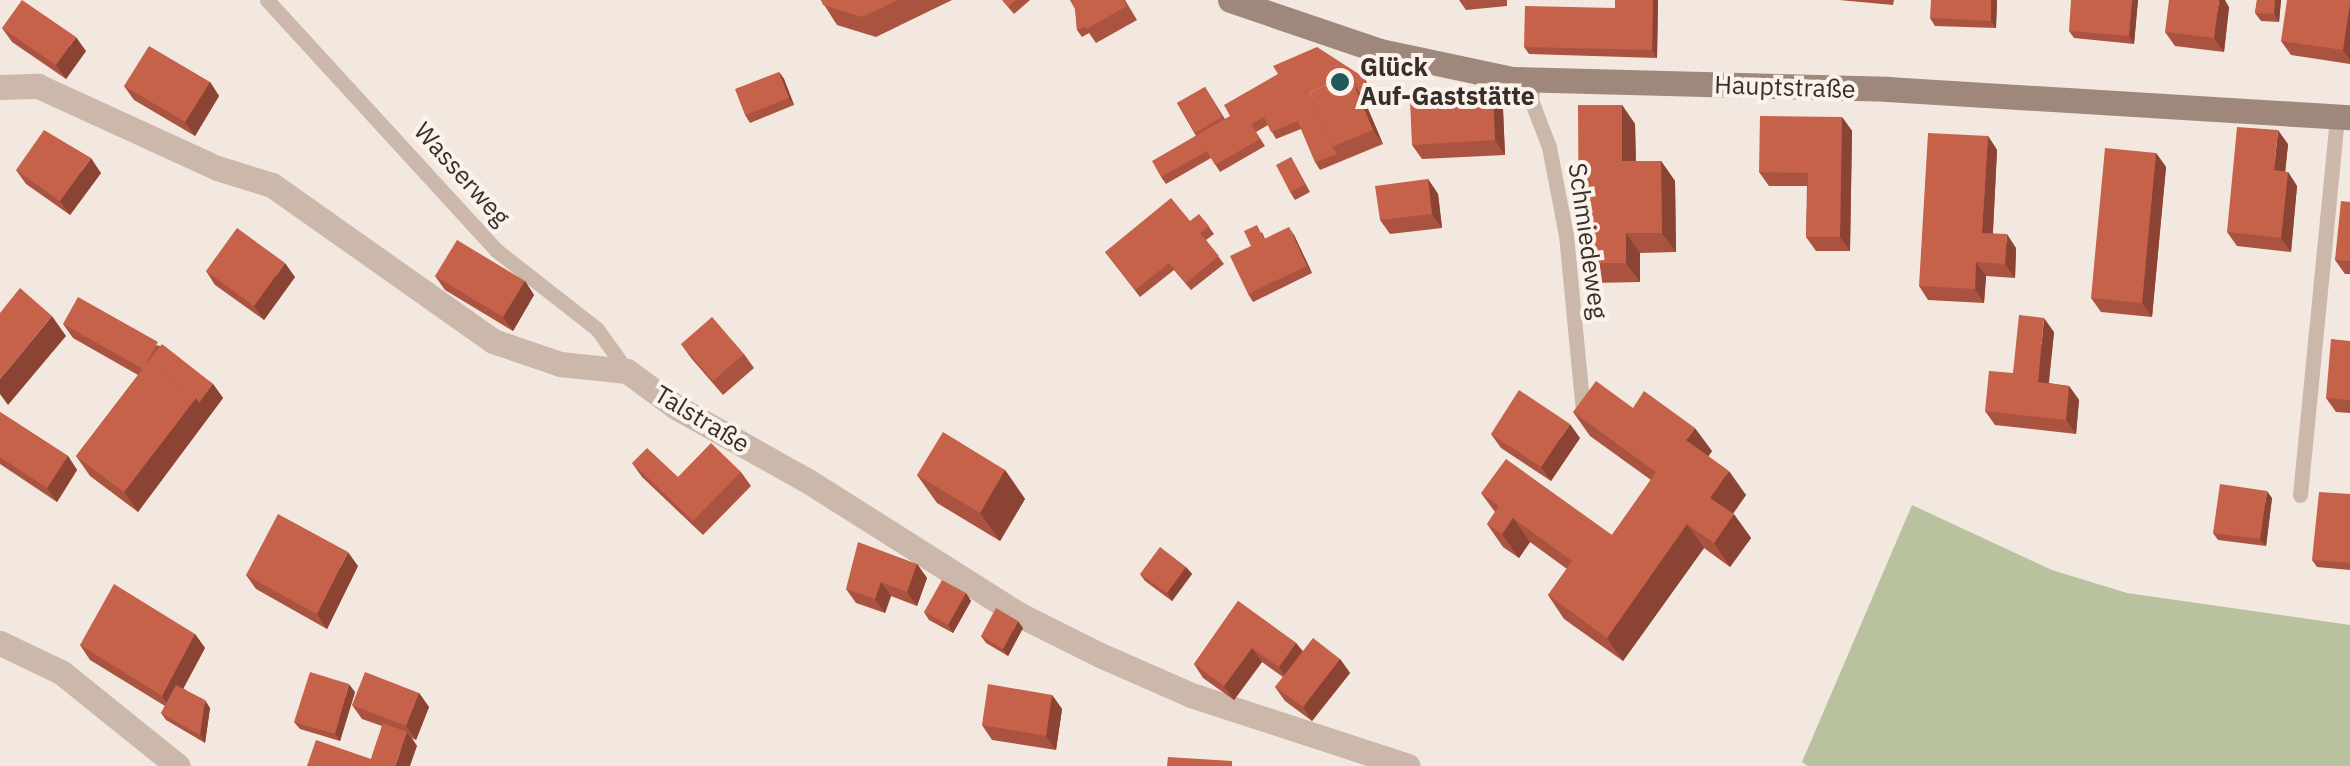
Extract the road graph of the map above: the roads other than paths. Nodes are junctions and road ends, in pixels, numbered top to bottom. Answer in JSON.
{"nodes":[{"id":1,"x":267,"y":0,"type":"edge"},
{"id":2,"x":1230,"y":0,"type":"edge"},
{"id":3,"x":1533,"y":81,"type":"junction"},
{"id":4,"x":0,"y":87,"type":"edge"},
{"id":5,"x":2343,"y":116,"type":"edge"},
{"id":6,"x":627,"y":371,"type":"junction"},
{"id":7,"x":1583,"y":412,"type":"edge"},
{"id":8,"x":2300,"y":495,"type":"dead end"},
{"id":9,"x":0,"y":643,"type":"edge"},
{"id":10,"x":178,"y":766,"type":"edge"},
{"id":11,"x":1408,"y":766,"type":"edge"}],
"edges":[{"from":1,"to":6,"type":"lane","name":"Wasserweg"},
{"from":2,"to":3,"type":"street","name":"Hauptstraße"},
{"from":3,"to":5,"type":"street","name":"Hauptstraße"},
{"from":3,"to":7,"type":"lane","name":"Schmiedeweg"},
{"from":4,"to":6,"type":"street","name":"Talstraße"},
{"from":5,"to":8,"type":"lane"},
{"from":6,"to":11,"type":"street","name":"Talstraße"},
{"from":9,"to":10,"type":"street"}]}
